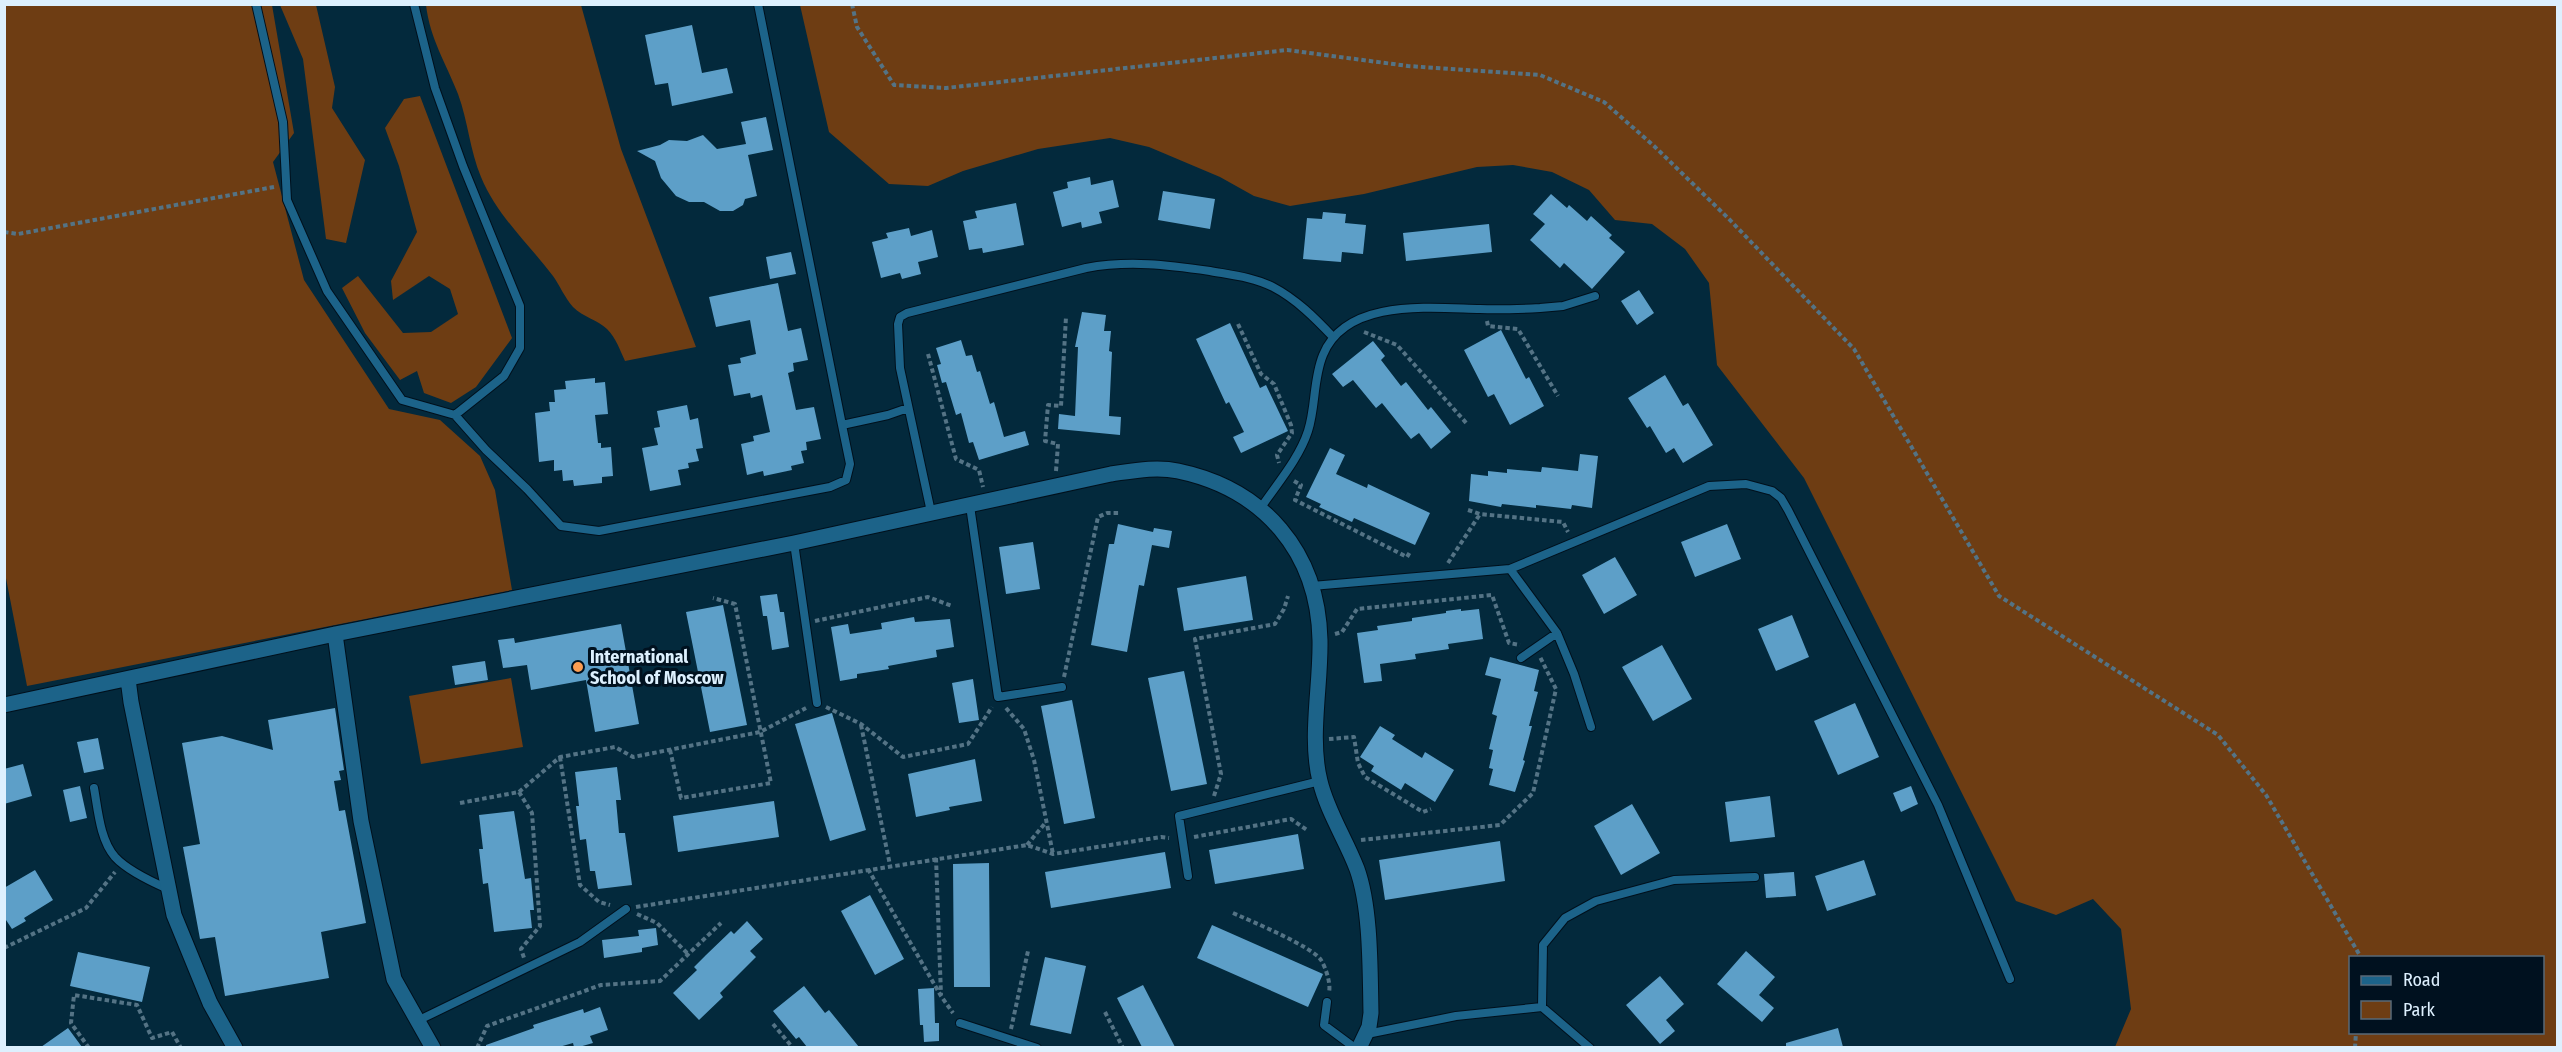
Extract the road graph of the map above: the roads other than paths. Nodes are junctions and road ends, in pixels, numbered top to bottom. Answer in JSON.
{"nodes":[{"id":1,"x":256,"y":4,"type":"edge"},
{"id":2,"x":414,"y":4,"type":"edge"},
{"id":3,"x":758,"y":4,"type":"edge"},
{"id":4,"x":1595,"y":296,"type":"dead end"},
{"id":5,"x":1333,"y":337,"type":"junction"},
{"id":6,"x":908,"y":408,"type":"junction"},
{"id":7,"x":455,"y":415,"type":"junction"},
{"id":8,"x":842,"y":425,"type":"junction"},
{"id":9,"x":970,"y":506,"type":"junction"},
{"id":10,"x":1260,"y":509,"type":"junction"},
{"id":11,"x":931,"y":512,"type":"junction"},
{"id":12,"x":795,"y":543,"type":"junction"},
{"id":13,"x":1510,"y":569,"type":"junction"},
{"id":14,"x":1312,"y":586,"type":"junction"},
{"id":15,"x":1557,"y":633,"type":"junction"},
{"id":16,"x":335,"y":634,"type":"junction"},
{"id":17,"x":1521,"y":658,"type":"dead end"},
{"id":18,"x":128,"y":679,"type":"junction"},
{"id":19,"x":1062,"y":687,"type":"road end"},
{"id":20,"x":817,"y":703,"type":"road end"},
{"id":21,"x":4,"y":705,"type":"edge"},
{"id":22,"x":1591,"y":727,"type":"dead end"},
{"id":23,"x":1320,"y":781,"type":"junction"},
{"id":24,"x":93,"y":788,"type":"dead end"},
{"id":25,"x":1188,"y":876,"type":"dead end"},
{"id":26,"x":1755,"y":877,"type":"dead end"},
{"id":27,"x":168,"y":889,"type":"junction"},
{"id":28,"x":626,"y":909,"type":"road end"},
{"id":29,"x":2010,"y":979,"type":"dead end"},
{"id":30,"x":1327,"y":1002,"type":"road end"},
{"id":31,"x":1542,"y":1006,"type":"junction"},
{"id":32,"x":417,"y":1021,"type":"junction"},
{"id":33,"x":960,"y":1023,"type":"road end"},
{"id":34,"x":1360,"y":1043,"type":"edge"},
{"id":35,"x":235,"y":1047,"type":"edge"},
{"id":36,"x":433,"y":1047,"type":"edge"},
{"id":37,"x":1037,"y":1047,"type":"edge"},
{"id":38,"x":1590,"y":1047,"type":"edge"}],
"edges":[{"from":1,"to":7,"type":"lane"},
{"from":2,"to":7,"type":"lane"},
{"from":3,"to":8,"type":"lane"},
{"from":4,"to":5,"type":"lane"},
{"from":5,"to":6,"type":"lane"},
{"from":5,"to":10,"type":"lane"},
{"from":6,"to":8,"type":"lane"},
{"from":6,"to":11,"type":"lane"},
{"from":7,"to":8,"type":"lane"},
{"from":9,"to":10,"type":"street"},
{"from":9,"to":11,"type":"street"},
{"from":9,"to":19,"type":"lane"},
{"from":10,"to":14,"type":"street"},
{"from":11,"to":12,"type":"street"},
{"from":12,"to":16,"type":"street"},
{"from":12,"to":20,"type":"lane"},
{"from":13,"to":14,"type":"lane"},
{"from":13,"to":15,"type":"lane"},
{"from":13,"to":29,"type":"lane"},
{"from":14,"to":23,"type":"street"},
{"from":15,"to":17,"type":"lane"},
{"from":15,"to":22,"type":"lane"},
{"from":16,"to":18,"type":"street"},
{"from":16,"to":32,"type":"street"},
{"from":18,"to":21,"type":"street"},
{"from":18,"to":27,"type":"street"},
{"from":23,"to":25,"type":"lane"},
{"from":23,"to":34,"type":"street"},
{"from":24,"to":27,"type":"lane"},
{"from":26,"to":31,"type":"lane"},
{"from":27,"to":35,"type":"street"},
{"from":28,"to":32,"type":"lane"},
{"from":30,"to":34,"type":"lane"},
{"from":31,"to":34,"type":"lane"},
{"from":31,"to":38,"type":"lane"},
{"from":32,"to":36,"type":"street"},
{"from":33,"to":37,"type":"lane"}]}
